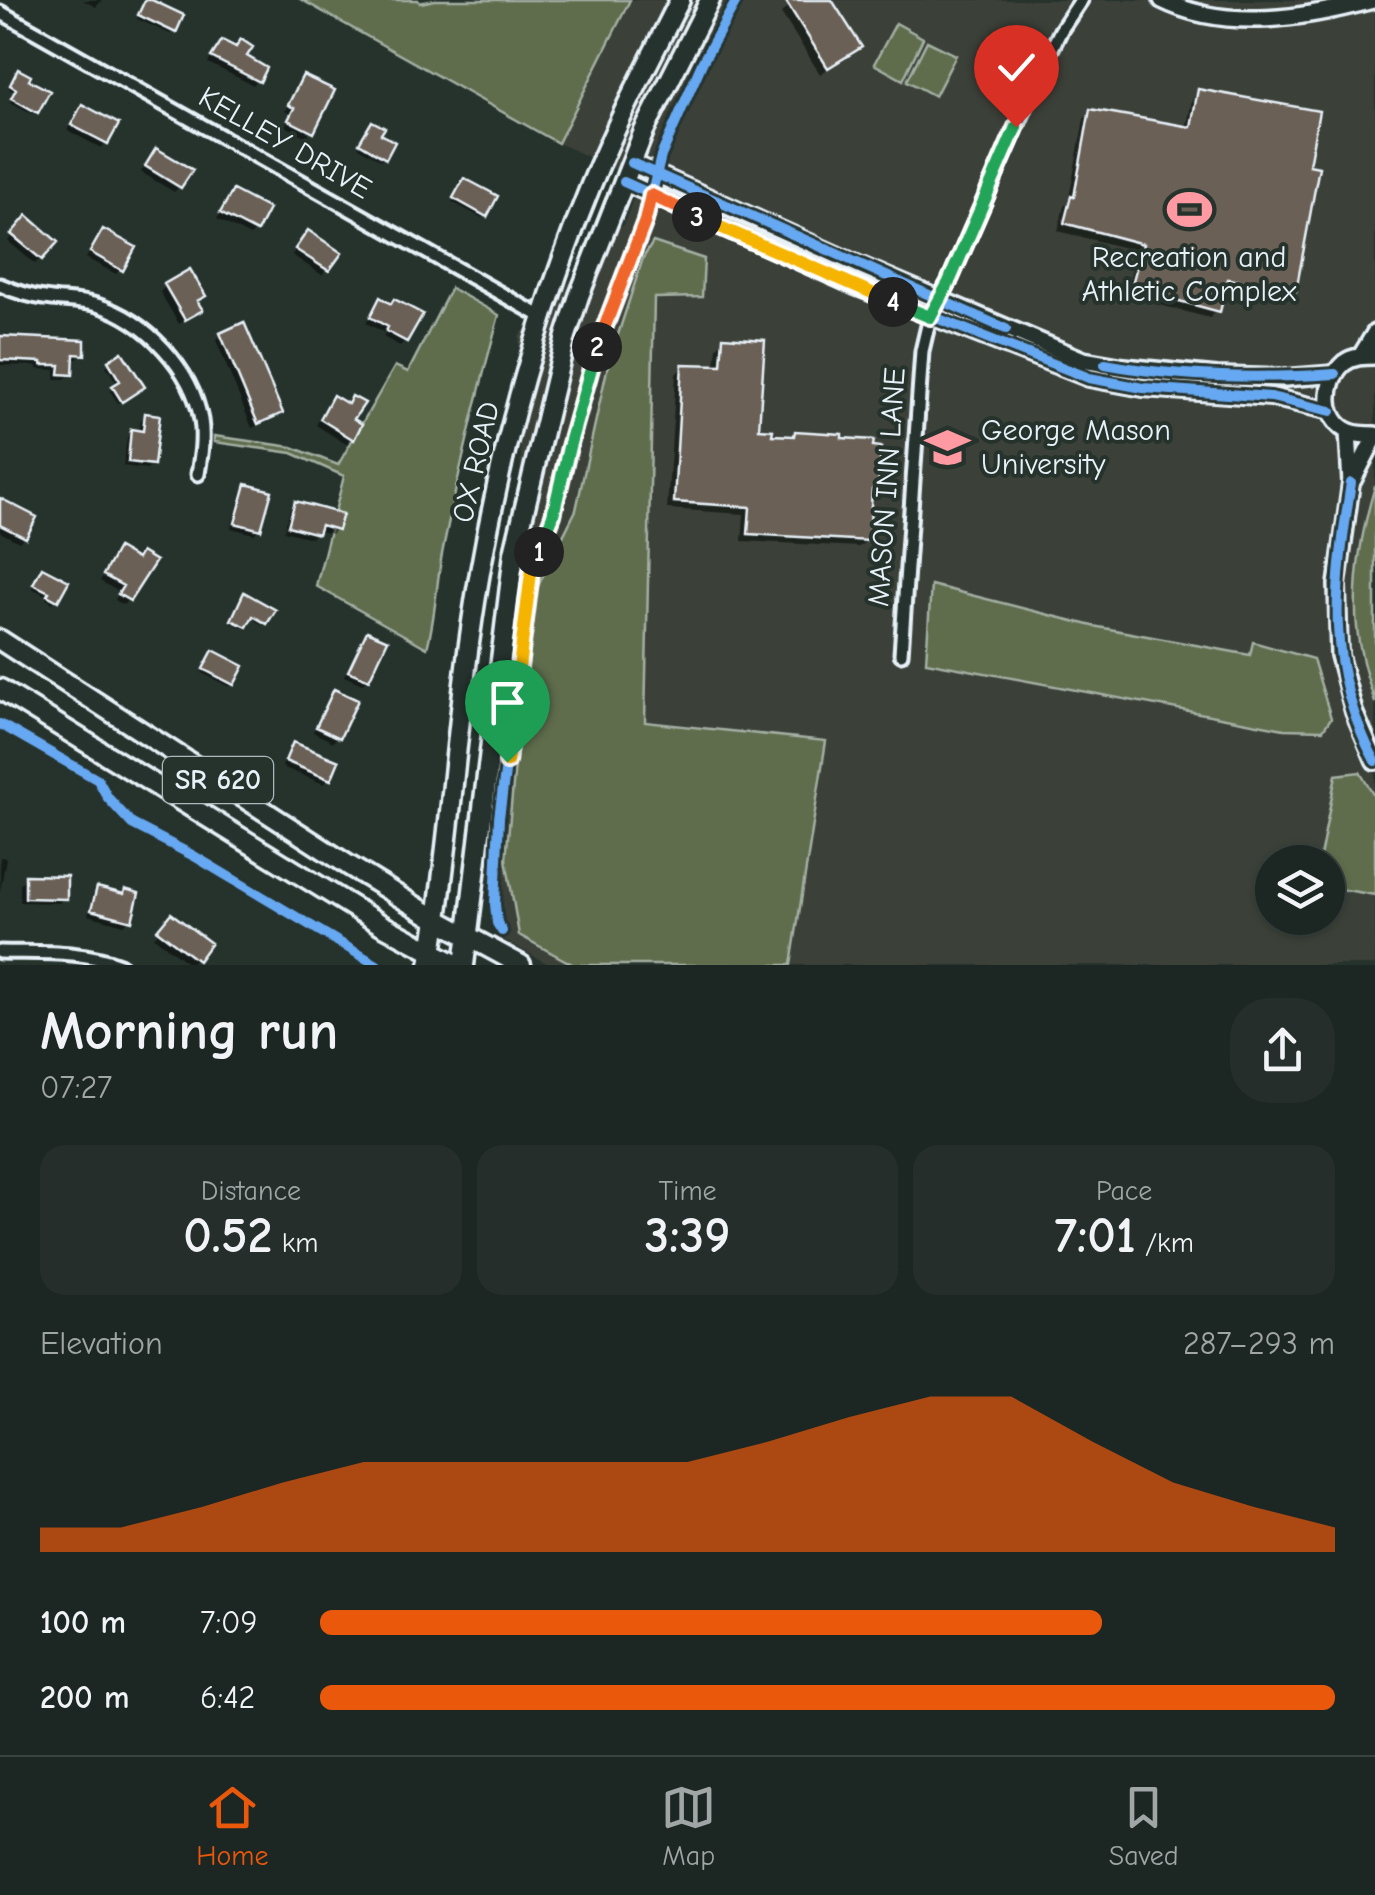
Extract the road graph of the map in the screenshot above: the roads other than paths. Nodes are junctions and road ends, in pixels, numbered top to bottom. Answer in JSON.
{"nodes":[{"id":1,"x":680,"y":0,"type":"edge"},
{"id":2,"x":710,"y":0,"type":"edge"},
{"id":3,"x":1081,"y":0,"type":"edge"},
{"id":4,"x":1162,"y":0,"type":"edge"},
{"id":5,"x":1373,"y":0,"type":"edge"},
{"id":6,"x":0,"y":12,"type":"edge"},
{"id":7,"x":632,"y":163,"type":"junction"},
{"id":8,"x":624,"y":182,"type":"junction"},
{"id":9,"x":0,"y":284,"type":"edge"},
{"id":10,"x":579,"y":296,"type":"junction"},
{"id":11,"x":940,"y":300,"type":"junction"},
{"id":12,"x":930,"y":317,"type":"junction"},
{"id":13,"x":544,"y":318,"type":"junction"},
{"id":14,"x":1375,"y":333,"type":"edge"},
{"id":15,"x":1368,"y":356,"type":"edge"},
{"id":16,"x":1335,"y":374,"type":"junction"},
{"id":17,"x":554,"y":387,"type":"junction"},
{"id":18,"x":1331,"y":412,"type":"junction"},
{"id":19,"x":1348,"y":432,"type":"junction"},
{"id":20,"x":1375,"y":436,"type":"edge"},
{"id":21,"x":198,"y":474,"type":"dead end"},
{"id":22,"x":1351,"y":483,"type":"junction"},
{"id":23,"x":0,"y":640,"type":"edge"},
{"id":24,"x":900,"y":654,"type":"dead end"},
{"id":25,"x":0,"y":689,"type":"edge"},
{"id":26,"x":1375,"y":761,"type":"edge"},
{"id":27,"x":436,"y":919,"type":"junction"},
{"id":28,"x":468,"y":936,"type":"junction"},
{"id":29,"x":0,"y":952,"type":"edge"},
{"id":30,"x":431,"y":959,"type":"edge"},
{"id":31,"x":120,"y":965,"type":"edge"},
{"id":32,"x":461,"y":965,"type":"edge"},
{"id":33,"x":521,"y":965,"type":"edge"}],
"edges":[{"from":1,"to":13,"type":"main road","name":"OX ROAD"},
{"from":2,"to":7,"type":"main road","name":"OX ROAD"},
{"from":3,"to":11,"type":"street","name":"MASON INN LANE"},
{"from":4,"to":5,"type":"street"},
{"from":6,"to":13,"type":"street","name":"KELLEY DRIVE"},
{"from":7,"to":8,"type":"main road","name":"OX ROAD"},
{"from":7,"to":11,"type":"street"},
{"from":8,"to":10,"type":"main road","name":"OX ROAD"},
{"from":8,"to":12,"type":"street"},
{"from":9,"to":21,"type":"street"},
{"from":10,"to":13,"type":"main road"},
{"from":10,"to":17,"type":"main road","name":"OX ROAD"},
{"from":11,"to":12,"type":"street","name":"MASON INN LANE"},
{"from":11,"to":16,"type":"street"},
{"from":12,"to":18,"type":"street"},
{"from":12,"to":24,"type":"street","name":"MASON INN LANE"},
{"from":13,"to":17,"type":"main road"},
{"from":13,"to":27,"type":"main road","name":"OX ROAD"},
{"from":14,"to":15,"type":"street"},
{"from":15,"to":16,"type":"street"},
{"from":16,"to":18,"type":"street"},
{"from":17,"to":28,"type":"main road","name":"OX ROAD"},
{"from":18,"to":19,"type":"street"},
{"from":19,"to":20,"type":"street"},
{"from":19,"to":22,"type":"street"},
{"from":20,"to":22,"type":"street"},
{"from":22,"to":26,"type":"street"},
{"from":23,"to":27,"type":"main road","number":"SR 620"},
{"from":25,"to":30,"type":"main road","number":"SR 620"},
{"from":27,"to":28,"type":"main road","number":"SR 620"},
{"from":27,"to":30,"type":"main road","name":"OX ROAD"},
{"from":28,"to":32,"type":"main road","name":"OX ROAD"},
{"from":28,"to":33,"type":"main road","number":"SR 620"},
{"from":29,"to":31,"type":"street"},
{"from":30,"to":32,"type":"main road","number":"SR 620"}]}
